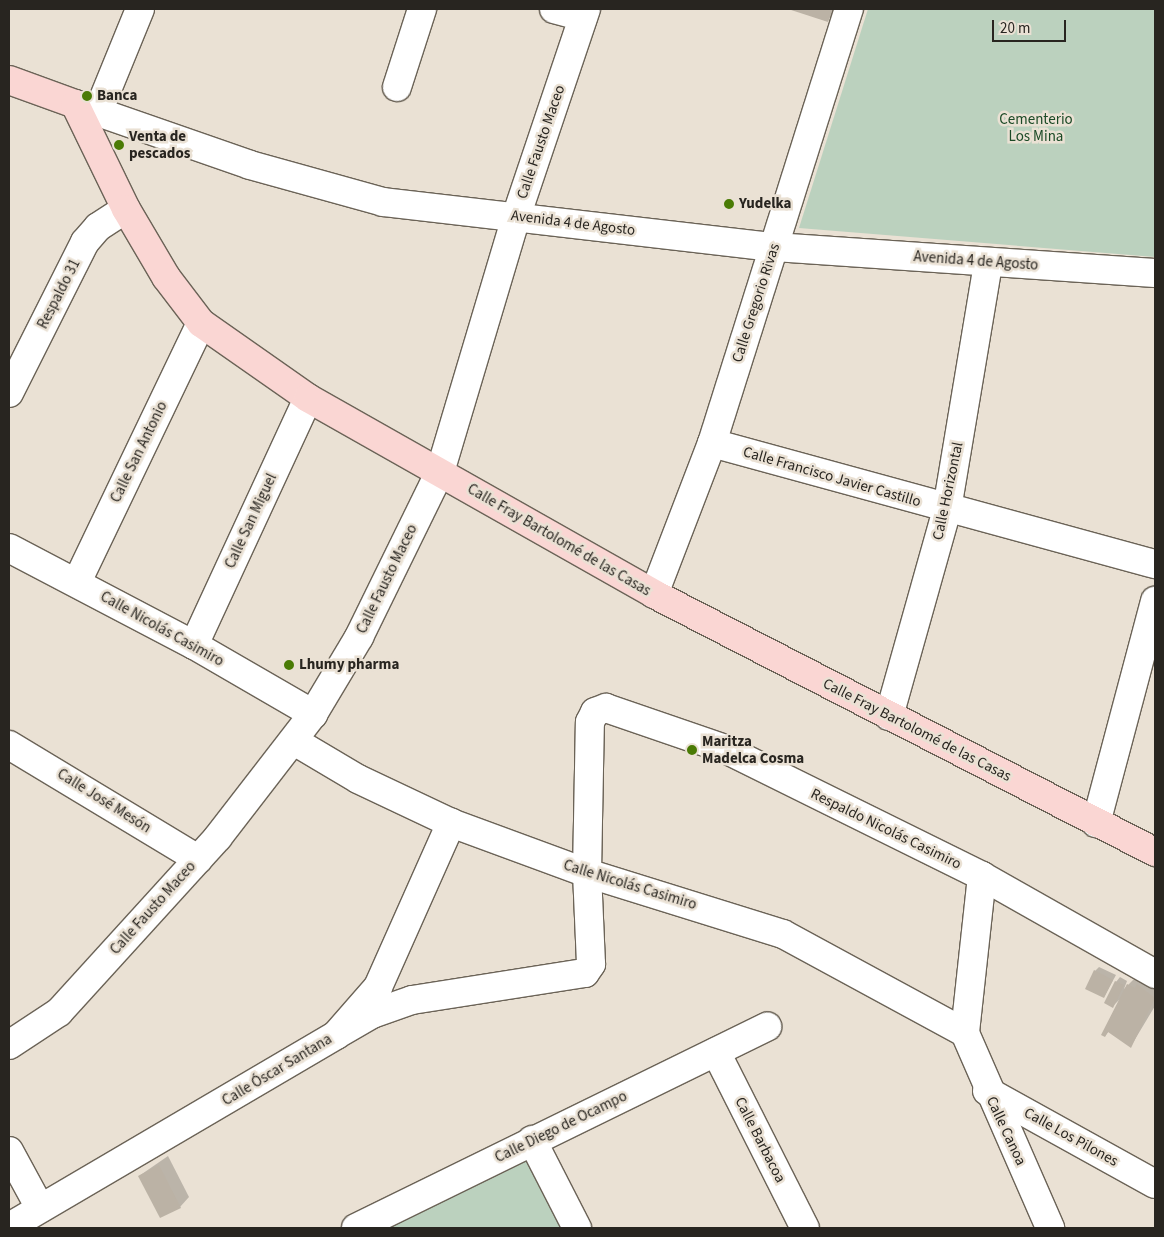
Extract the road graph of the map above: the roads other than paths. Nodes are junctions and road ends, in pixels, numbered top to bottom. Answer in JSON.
{"nodes":[{"id":1,"x":140,"y":9,"type":"edge"},
{"id":2,"x":422,"y":9,"type":"edge"},
{"id":3,"x":554,"y":9,"type":"edge"},
{"id":4,"x":850,"y":9,"type":"edge"},
{"id":5,"x":584,"y":13,"type":"edge"},
{"id":6,"x":9,"y":80,"type":"edge"},
{"id":7,"x":397,"y":87,"type":"dead end"},
{"id":8,"x":86,"y":108,"type":"junction"},
{"id":9,"x":126,"y":209,"type":"junction"},
{"id":10,"x":516,"y":217,"type":"junction"},
{"id":11,"x":774,"y":247,"type":"junction"},
{"id":12,"x":988,"y":263,"type":"junction"},
{"id":13,"x":1155,"y":273,"type":"edge"},
{"id":14,"x":201,"y":323,"type":"junction"},
{"id":15,"x":9,"y":393,"type":"edge"},
{"id":16,"x":308,"y":398,"type":"junction"},
{"id":17,"x":712,"y":443,"type":"junction"},
{"id":18,"x":440,"y":472,"type":"junction"},
{"id":19,"x":947,"y":509,"type":"junction"},
{"id":20,"x":9,"y":548,"type":"edge"},
{"id":21,"x":1155,"y":564,"type":"edge"},
{"id":22,"x":77,"y":582,"type":"junction"},
{"id":23,"x":654,"y":594,"type":"junction"},
{"id":24,"x":1155,"y":601,"type":"edge"},
{"id":25,"x":194,"y":645,"type":"junction"},
{"id":26,"x":313,"y":714,"type":"junction"},
{"id":27,"x":889,"y":716,"type":"junction"},
{"id":28,"x":294,"y":741,"type":"junction"},
{"id":29,"x":9,"y":745,"type":"edge"},
{"id":30,"x":451,"y":823,"type":"junction"},
{"id":31,"x":1096,"y":823,"type":"junction"},
{"id":32,"x":1155,"y":852,"type":"edge"},
{"id":33,"x":198,"y":859,"type":"junction"},
{"id":34,"x":587,"y":873,"type":"junction"},
{"id":35,"x":982,"y":876,"type":"junction"},
{"id":36,"x":1155,"y":974,"type":"edge"},
{"id":37,"x":767,"y":1027,"type":"dead end"},
{"id":38,"x":965,"y":1033,"type":"junction"},
{"id":39,"x":336,"y":1035,"type":"junction"},
{"id":40,"x":9,"y":1044,"type":"edge"},
{"id":41,"x":716,"y":1052,"type":"junction"},
{"id":42,"x":987,"y":1091,"type":"junction"},
{"id":43,"x":532,"y":1140,"type":"junction"},
{"id":44,"x":9,"y":1151,"type":"edge"},
{"id":45,"x":1155,"y":1184,"type":"edge"},
{"id":46,"x":40,"y":1208,"type":"junction"},
{"id":47,"x":9,"y":1227,"type":"edge"},
{"id":48,"x":356,"y":1228,"type":"edge"},
{"id":49,"x":577,"y":1228,"type":"edge"},
{"id":50,"x":805,"y":1228,"type":"edge"},
{"id":51,"x":1050,"y":1228,"type":"edge"}],
"edges":[{"from":1,"to":8,"type":"street"},
{"from":2,"to":7,"type":"street"},
{"from":3,"to":5,"type":"street"},
{"from":4,"to":11,"type":"street","name":"Calle Gregorio Rivas"},
{"from":5,"to":10,"type":"street","name":"Calle Fausto Maceo"},
{"from":6,"to":8,"type":"main road","name":"Avenida 4 de Agosto"},
{"from":8,"to":9,"type":"main road","name":"Calle Fray Bartolomé de las Casas"},
{"from":8,"to":10,"type":"street","name":"Avenida 4 de Agosto"},
{"from":9,"to":14,"type":"main road","name":"Calle Fray Bartolomé de las Casas"},
{"from":9,"to":15,"type":"street","name":"Respaldo 31"},
{"from":10,"to":11,"type":"street","name":"Avenida 4 de Agosto"},
{"from":10,"to":18,"type":"street","name":"Calle Fausto Maceo"},
{"from":11,"to":12,"type":"street","name":"Avenida 4 de Agosto"},
{"from":11,"to":17,"type":"street","name":"Calle Gregorio Rivas"},
{"from":12,"to":13,"type":"street","name":"Avenida 4 de Agosto"},
{"from":12,"to":19,"type":"street","name":"Calle Horizontal"},
{"from":14,"to":16,"type":"main road","name":"Calle Fray Bartolomé de las Casas"},
{"from":14,"to":22,"type":"street","name":"Calle San Antonio"},
{"from":16,"to":18,"type":"main road","name":"Calle Fray Bartolomé de las Casas"},
{"from":16,"to":25,"type":"street","name":"Calle San Miguel"},
{"from":17,"to":19,"type":"street","name":"Calle Francisco Javier Castillo"},
{"from":17,"to":23,"type":"street","name":"Calle Gregorio Rivas"},
{"from":18,"to":23,"type":"main road","name":"Calle Fray Bartolomé de las Casas"},
{"from":18,"to":26,"type":"street","name":"Calle Fausto Maceo"},
{"from":19,"to":21,"type":"street","name":"Calle Francisco Javier Castillo"},
{"from":19,"to":27,"type":"street","name":"Calle Horizontal"},
{"from":20,"to":22,"type":"street","name":"Calle Nicolás Casimiro"},
{"from":22,"to":25,"type":"street","name":"Calle Nicolás Casimiro"},
{"from":23,"to":27,"type":"main road","name":"Calle Fray Bartolomé de las Casas"},
{"from":24,"to":31,"type":"street"},
{"from":25,"to":26,"type":"street","name":"Calle Nicolás Casimiro"},
{"from":26,"to":28,"type":"street","name":"Calle Fausto Maceo"},
{"from":27,"to":31,"type":"main road","name":"Calle Fray Bartolomé de las Casas"},
{"from":28,"to":30,"type":"street","name":"Calle Nicolás Casimiro"},
{"from":28,"to":33,"type":"street","name":"Calle Fausto Maceo"},
{"from":29,"to":33,"type":"street","name":"Calle José Mesón"},
{"from":30,"to":34,"type":"street","name":"Calle Nicolás Casimiro"},
{"from":30,"to":39,"type":"street","name":"Calle Óscar Santana"},
{"from":31,"to":32,"type":"main road","name":"Calle Fray Bartolomé de las Casas"},
{"from":33,"to":40,"type":"street","name":"Calle Fausto Maceo"},
{"from":34,"to":35,"type":"street","name":"Respaldo Nicolás Casimiro"},
{"from":34,"to":38,"type":"street","name":"Calle Nicolás Casimiro"},
{"from":34,"to":39,"type":"street"},
{"from":35,"to":36,"type":"street","name":"Respaldo Nicolás Casimiro"},
{"from":35,"to":38,"type":"street"},
{"from":37,"to":41,"type":"street","name":"Calle Diego de Ocampo"},
{"from":38,"to":42,"type":"street","name":"Calle Canoa"},
{"from":39,"to":46,"type":"street","name":"Calle Óscar Santana"},
{"from":41,"to":43,"type":"street","name":"Calle Diego de Ocampo"},
{"from":41,"to":50,"type":"street","name":"Calle Barbacoa"},
{"from":42,"to":45,"type":"street","name":"Calle Los Pilones"},
{"from":42,"to":51,"type":"street","name":"Calle Canoa"},
{"from":43,"to":48,"type":"street","name":"Calle Diego de Ocampo"},
{"from":43,"to":49,"type":"street"},
{"from":44,"to":46,"type":"street"},
{"from":46,"to":47,"type":"street","name":"Calle Óscar Santana"}]}
